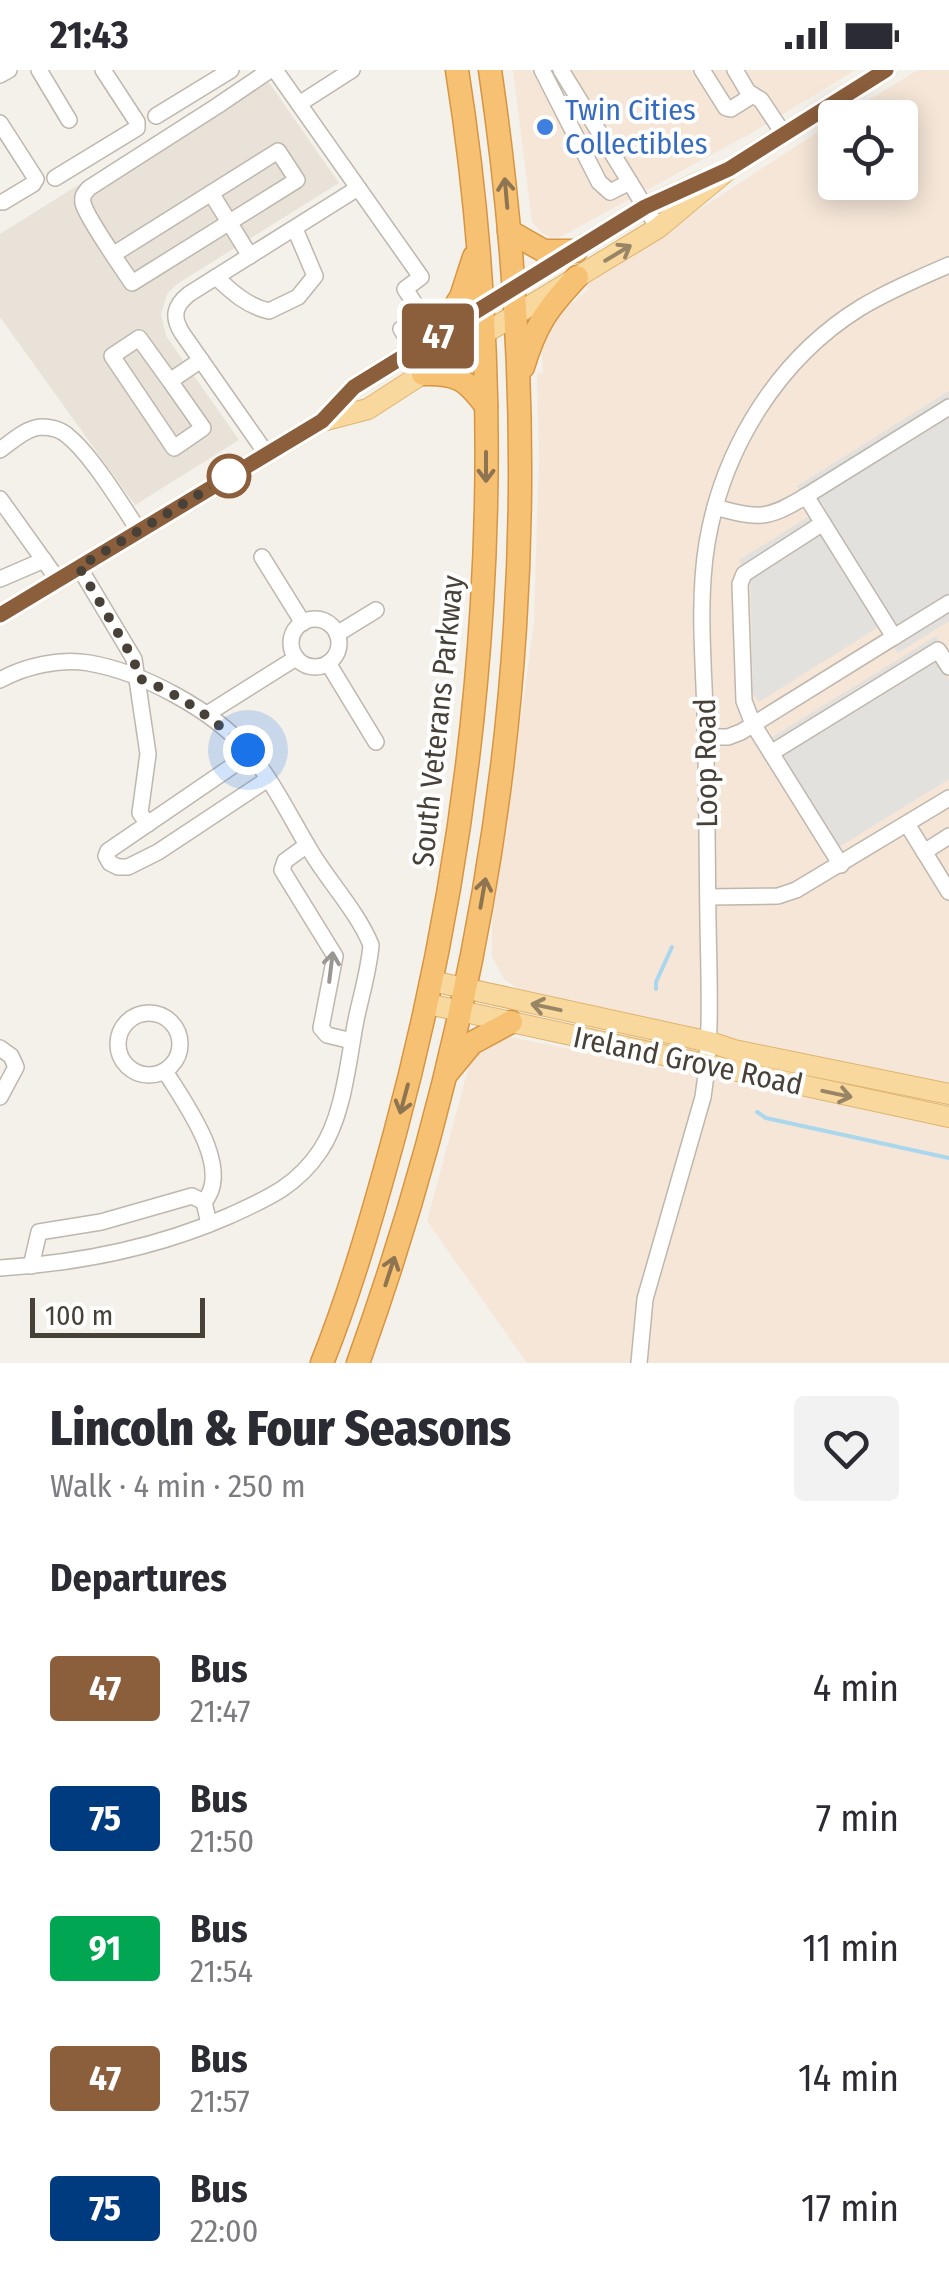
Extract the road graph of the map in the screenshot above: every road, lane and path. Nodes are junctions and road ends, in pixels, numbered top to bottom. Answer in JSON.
{"nodes":[{"id":1,"x":9,"y":70,"type":"edge"},
{"id":2,"x":39,"y":70,"type":"edge"},
{"id":3,"x":104,"y":70,"type":"edge"},
{"id":4,"x":231,"y":70,"type":"edge"},
{"id":5,"x":272,"y":70,"type":"edge"},
{"id":6,"x":319,"y":70,"type":"edge"},
{"id":7,"x":352,"y":70,"type":"edge"},
{"id":8,"x":457,"y":70,"type":"edge"},
{"id":9,"x":490,"y":70,"type":"edge"},
{"id":10,"x":542,"y":70,"type":"edge"},
{"id":11,"x":561,"y":70,"type":"edge"},
{"id":12,"x":702,"y":70,"type":"edge"},
{"id":13,"x":735,"y":70,"type":"edge"},
{"id":14,"x":886,"y":70,"type":"edge"},
{"id":15,"x":0,"y":76,"type":"edge"},
{"id":16,"x":329,"y":85,"type":"junction"},
{"id":17,"x":753,"y":95,"type":"junction"},
{"id":18,"x":298,"y":104,"type":"junction"},
{"id":19,"x":156,"y":116,"type":"dead end"},
{"id":20,"x":69,"y":120,"type":"dead end"},
{"id":21,"x":0,"y":123,"type":"edge"},
{"id":22,"x":783,"y":134,"type":"junction"},
{"id":23,"x":729,"y":169,"type":"junction"},
{"id":24,"x":55,"y":178,"type":"dead end"},
{"id":25,"x":630,"y":182,"type":"junction"},
{"id":26,"x":358,"y":188,"type":"junction"},
{"id":27,"x":212,"y":193,"type":"junction"},
{"id":28,"x":3,"y":202,"type":"dead end"},
{"id":29,"x":645,"y":207,"type":"junction"},
{"id":30,"x":230,"y":222,"type":"junction"},
{"id":31,"x":658,"y":228,"type":"junction"},
{"id":32,"x":295,"y":229,"type":"junction"},
{"id":33,"x":509,"y":231,"type":"junction"},
{"id":34,"x":478,"y":244,"type":"junction"},
{"id":35,"x":576,"y":251,"type":"junction"},
{"id":36,"x":114,"y":254,"type":"junction"},
{"id":37,"x":250,"y":256,"type":"junction"},
{"id":38,"x":949,"y":265,"type":"edge"},
{"id":39,"x":216,"y":277,"type":"junction"},
{"id":40,"x":578,"y":277,"type":"junction"},
{"id":41,"x":512,"y":290,"type":"junction"},
{"id":42,"x":481,"y":310,"type":"junction"},
{"id":43,"x":514,"y":316,"type":"junction"},
{"id":44,"x":482,"y":335,"type":"junction"},
{"id":45,"x":414,"y":350,"type":"junction"},
{"id":46,"x":201,"y":360,"type":"junction"},
{"id":47,"x":423,"y":374,"type":"junction"},
{"id":48,"x":170,"y":381,"type":"junction"},
{"id":49,"x":519,"y":384,"type":"junction"},
{"id":50,"x":486,"y":406,"type":"junction"},
{"id":51,"x":949,"y":407,"type":"edge"},
{"id":52,"x":322,"y":421,"type":"junction"},
{"id":53,"x":0,"y":450,"type":"edge"},
{"id":54,"x":266,"y":453,"type":"junction"},
{"id":55,"x":806,"y":496,"type":"junction"},
{"id":56,"x":0,"y":499,"type":"edge"},
{"id":57,"x":715,"y":508,"type":"junction"},
{"id":58,"x":823,"y":523,"type":"junction"},
{"id":59,"x":139,"y":531,"type":"junction"},
{"id":60,"x":262,"y":557,"type":"dead end"},
{"id":61,"x":44,"y":560,"type":"junction"},
{"id":62,"x":79,"y":567,"type":"junction"},
{"id":63,"x":0,"y":579,"type":"edge"},
{"id":64,"x":58,"y":580,"type":"junction"},
{"id":65,"x":949,"y":602,"type":"edge"},
{"id":66,"x":376,"y":610,"type":"dead end"},
{"id":67,"x":0,"y":615,"type":"edge"},
{"id":68,"x":303,"y":622,"type":"junction"},
{"id":69,"x":337,"y":634,"type":"junction"},
{"id":70,"x":894,"y":637,"type":"junction"},
{"id":71,"x":296,"y":658,"type":"junction"},
{"id":72,"x":328,"y":663,"type":"junction"},
{"id":73,"x":949,"y":668,"type":"edge"},
{"id":74,"x":138,"y":678,"type":"junction"},
{"id":75,"x":0,"y":680,"type":"edge"},
{"id":76,"x":207,"y":714,"type":"junction"},
{"id":77,"x":753,"y":724,"type":"junction"},
{"id":78,"x":706,"y":738,"type":"junction"},
{"id":79,"x":376,"y":742,"type":"dead end"},
{"id":80,"x":771,"y":753,"type":"junction"},
{"id":81,"x":250,"y":754,"type":"junction"},
{"id":82,"x":268,"y":778,"type":"junction"},
{"id":83,"x":949,"y":798,"type":"edge"},
{"id":84,"x":148,"y":824,"type":"junction"},
{"id":85,"x":907,"y":824,"type":"junction"},
{"id":86,"x":949,"y":836,"type":"edge"},
{"id":87,"x":307,"y":845,"type":"junction"},
{"id":88,"x":924,"y":852,"type":"junction"},
{"id":89,"x":841,"y":865,"type":"junction"},
{"id":90,"x":947,"y":884,"type":"edge"},
{"id":91,"x":708,"y":898,"type":"junction"},
{"id":92,"x":430,"y":993,"type":"junction"},
{"id":93,"x":463,"y":999,"type":"junction"},
{"id":94,"x":510,"y":1022,"type":"junction"},
{"id":95,"x":352,"y":1040,"type":"junction"},
{"id":96,"x":710,"y":1042,"type":"junction"},
{"id":97,"x":0,"y":1048,"type":"edge"},
{"id":98,"x":708,"y":1065,"type":"junction"},
{"id":99,"x":165,"y":1071,"type":"junction"},
{"id":100,"x":446,"y":1074,"type":"junction"},
{"id":101,"x":949,"y":1094,"type":"edge"},
{"id":102,"x":0,"y":1097,"type":"edge"},
{"id":103,"x":949,"y":1117,"type":"edge"},
{"id":104,"x":204,"y":1202,"type":"junction"},
{"id":105,"x":209,"y":1224,"type":"junction"},
{"id":106,"x":31,"y":1266,"type":"junction"},
{"id":107,"x":0,"y":1268,"type":"edge"},
{"id":108,"x":322,"y":1363,"type":"edge"},
{"id":109,"x":358,"y":1363,"type":"edge"},
{"id":110,"x":639,"y":1363,"type":"edge"}],
"edges":[{"from":1,"to":15,"type":"street"},
{"from":2,"to":20,"type":"street"},
{"from":3,"to":24,"type":"street"},
{"from":4,"to":19,"type":"street"},
{"from":5,"to":18,"type":"street"},
{"from":5,"to":36,"type":"street"},
{"from":6,"to":16,"type":"street"},
{"from":7,"to":16,"type":"street"},
{"from":8,"to":34,"type":"highway","name":"South Veterans Parkway"},
{"from":33,"to":9,"type":"highway","one_way":true},
{"from":10,"to":25,"type":"street"},
{"from":11,"to":25,"type":"street"},
{"from":12,"to":17,"type":"street"},
{"from":13,"to":17,"type":"street"},
{"from":14,"to":22,"type":"main road"},
{"from":16,"to":18,"type":"street"},
{"from":17,"to":22,"type":"street"},
{"from":18,"to":26,"type":"street"},
{"from":21,"to":28,"type":"street"},
{"from":22,"to":23,"type":"main road"},
{"from":23,"to":29,"type":"main road"},
{"from":23,"to":31,"type":"main road"},
{"from":25,"to":29,"type":"street"},
{"from":26,"to":32,"type":"street"},
{"from":26,"to":45,"type":"street"},
{"from":27,"to":30,"type":"street"},
{"from":27,"to":30,"type":"street"},
{"from":27,"to":36,"type":"street"},
{"from":29,"to":31,"type":"street"},
{"from":29,"to":35,"type":"main road"},
{"from":30,"to":36,"type":"street"},
{"from":30,"to":37,"type":"street"},
{"from":40,"to":31,"type":"main road","one_way":true},
{"from":32,"to":37,"type":"street"},
{"from":32,"to":39,"type":"street"},
{"from":33,"to":35,"type":"highway"},
{"from":33,"to":41,"type":"highway"},
{"from":34,"to":42,"type":"highway","name":"South Veterans Parkway"},
{"from":34,"to":45,"type":"highway"},
{"from":35,"to":41,"type":"main road"},
{"from":37,"to":39,"type":"street"},
{"from":38,"to":57,"type":"street","name":"Loop Road"},
{"from":39,"to":46,"type":"street"},
{"from":40,"to":43,"type":"main road"},
{"from":40,"to":49,"type":"highway"},
{"from":41,"to":42,"type":"main road"},
{"from":41,"to":43,"type":"highway"},
{"from":42,"to":44,"type":"highway","name":"South Veterans Parkway"},
{"from":42,"to":45,"type":"main road"},
{"from":43,"to":44,"type":"main road"},
{"from":43,"to":49,"type":"highway"},
{"from":44,"to":47,"type":"main road"},
{"from":44,"to":50,"type":"highway","name":"South Veterans Parkway"},
{"from":45,"to":52,"type":"main road"},
{"from":46,"to":48,"type":"street"},
{"from":46,"to":54,"type":"street"},
{"from":47,"to":50,"type":"highway"},
{"from":47,"to":52,"type":"main road"},
{"from":48,"to":48,"type":"street"},
{"from":93,"to":49,"type":"highway","one_way":true},
{"from":50,"to":92,"type":"highway","name":"South Veterans Parkway","one_way":true},
{"from":51,"to":55,"type":"street"},
{"from":52,"to":54,"type":"main road"},
{"from":53,"to":59,"type":"street"},
{"from":54,"to":59,"type":"main road"},
{"from":55,"to":57,"type":"street"},
{"from":55,"to":58,"type":"street"},
{"from":56,"to":61,"type":"street"},
{"from":57,"to":78,"type":"street","name":"Loop Road"},
{"from":58,"to":70,"type":"street"},
{"from":58,"to":77,"type":"street"},
{"from":59,"to":62,"type":"main road"},
{"from":60,"to":68,"type":"street"},
{"from":61,"to":63,"type":"street"},
{"from":61,"to":64,"type":"street"},
{"from":62,"to":64,"type":"main road"},
{"from":62,"to":74,"type":"street"},
{"from":64,"to":67,"type":"main road"},
{"from":65,"to":70,"type":"street"},
{"from":66,"to":69,"type":"street"},
{"from":68,"to":69,"type":"street"},
{"from":68,"to":71,"type":"street"},
{"from":69,"to":72,"type":"street"},
{"from":70,"to":77,"type":"street"},
{"from":71,"to":72,"type":"street"},
{"from":71,"to":76,"type":"street"},
{"from":72,"to":79,"type":"street"},
{"from":73,"to":80,"type":"street"},
{"from":74,"to":75,"type":"street"},
{"from":74,"to":76,"type":"street"},
{"from":74,"to":84,"type":"street"},
{"from":76,"to":81,"type":"street"},
{"from":77,"to":78,"type":"street"},
{"from":77,"to":80,"type":"street"},
{"from":78,"to":91,"type":"street","name":"Loop Road"},
{"from":80,"to":89,"type":"street"},
{"from":81,"to":82,"type":"street"},
{"from":81,"to":84,"type":"street"},
{"from":82,"to":84,"type":"street"},
{"from":82,"to":87,"type":"street"},
{"from":83,"to":85,"type":"street"},
{"from":85,"to":88,"type":"street"},
{"from":85,"to":89,"type":"street"},
{"from":86,"to":88,"type":"street"},
{"from":87,"to":95,"type":"street"},
{"from":95,"to":87,"type":"street","one_way":true},
{"from":88,"to":90,"type":"street"},
{"from":89,"to":91,"type":"street"},
{"from":91,"to":96,"type":"street","name":"Loop Road"},
{"from":92,"to":93,"type":"main road","name":"Ireland Grove Road"},
{"from":92,"to":108,"type":"highway","name":"South Veterans Parkway","one_way":true},
{"from":93,"to":94,"type":"main road","name":"Ireland Grove Road"},
{"from":96,"to":93,"type":"main road","name":"Ireland Grove Road","one_way":true},
{"from":93,"to":100,"type":"highway"},
{"from":94,"to":98,"type":"main road","name":"Ireland Grove Road"},
{"from":94,"to":100,"type":"highway"},
{"from":95,"to":105,"type":"street"},
{"from":96,"to":98,"type":"street","name":"Loop Road"},
{"from":96,"to":101,"type":"main road","name":"Ireland Grove Road"},
{"from":97,"to":102,"type":"street"},
{"from":98,"to":103,"type":"main road","name":"Ireland Grove Road","one_way":true},
{"from":98,"to":110,"type":"street","name":"Loop Road"},
{"from":99,"to":99,"type":"street"},
{"from":99,"to":104,"type":"street"},
{"from":109,"to":100,"type":"highway","one_way":true},
{"from":104,"to":105,"type":"street"},
{"from":104,"to":106,"type":"street"},
{"from":105,"to":106,"type":"street"},
{"from":106,"to":107,"type":"street"}]}
